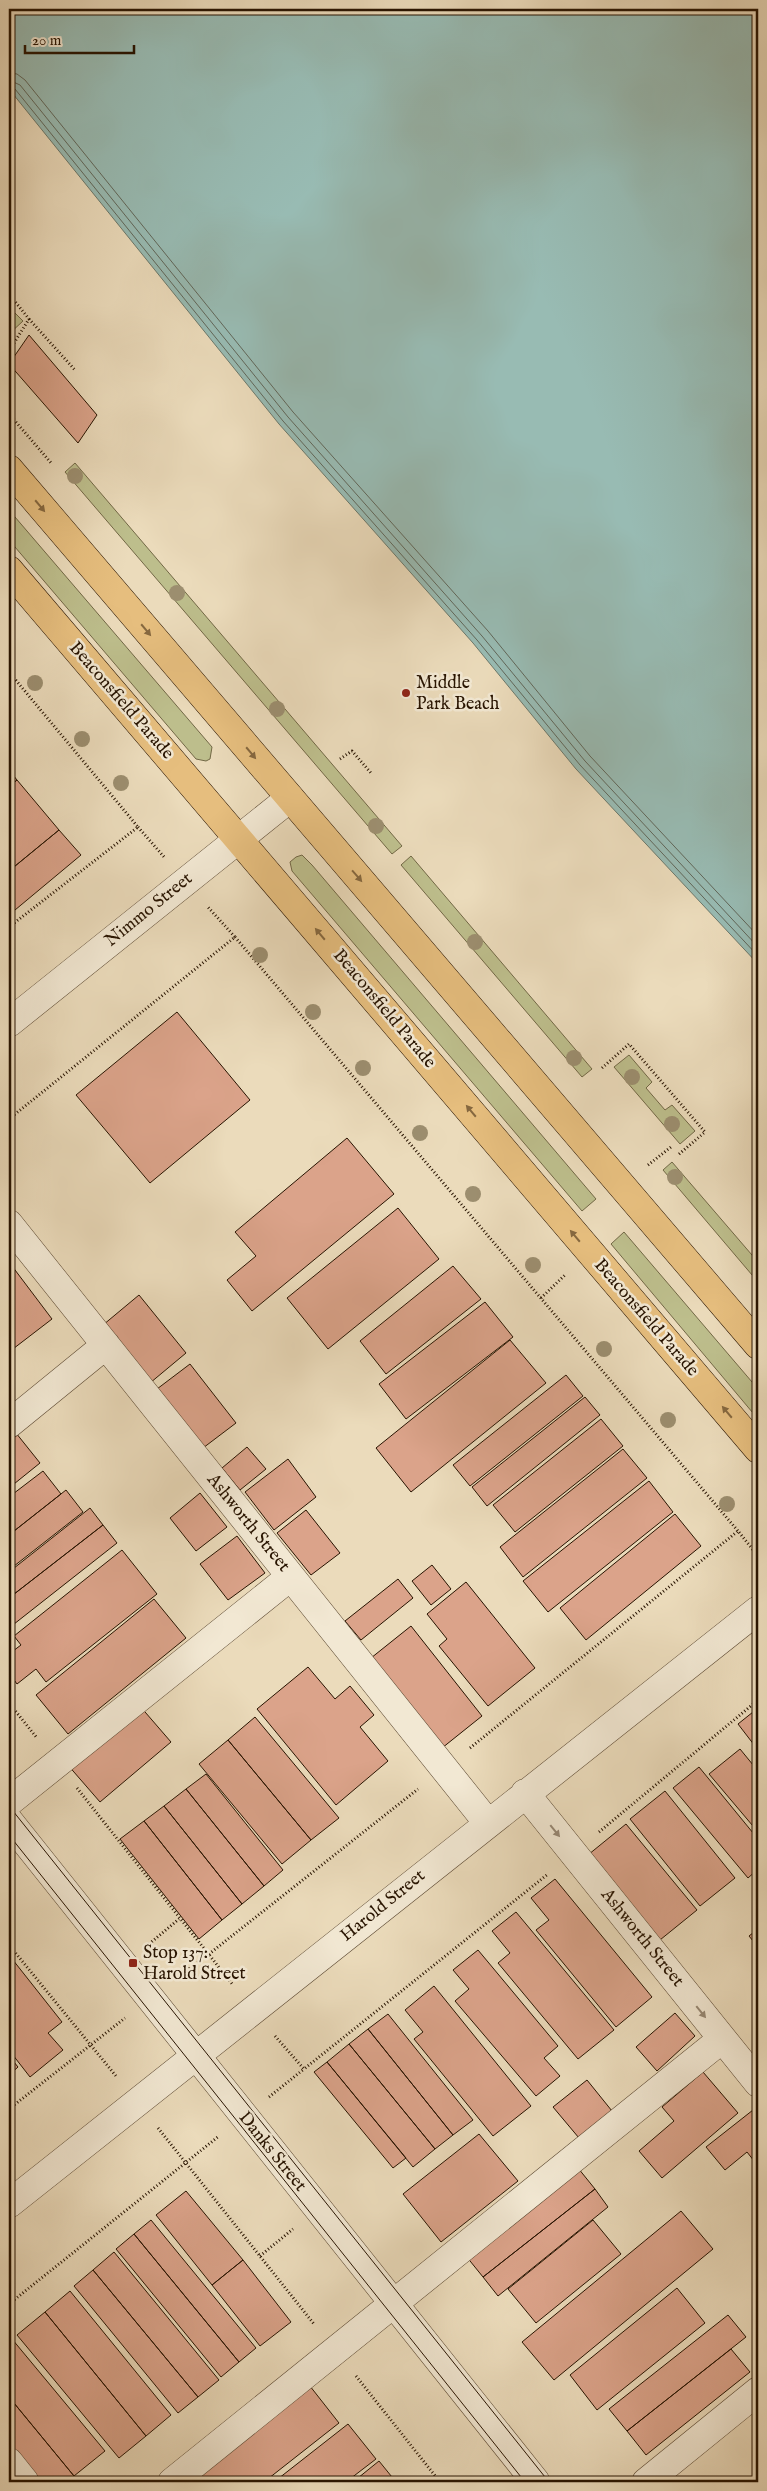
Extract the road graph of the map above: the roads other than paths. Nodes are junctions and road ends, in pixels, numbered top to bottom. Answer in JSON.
{"nodes":[{"id":1,"x":9,"y":469,"type":"edge"},
{"id":2,"x":9,"y":570,"type":"edge"},
{"id":3,"x":290,"y":798,"type":"junction"},
{"id":4,"x":240,"y":839,"type":"junction"},
{"id":5,"x":9,"y":1023,"type":"edge"},
{"id":6,"x":9,"y":1224,"type":"edge"},
{"id":7,"x":106,"y":1345,"type":"junction"},
{"id":8,"x":758,"y":1345,"type":"edge"},
{"id":9,"x":9,"y":1424,"type":"edge"},
{"id":10,"x":758,"y":1449,"type":"edge"},
{"id":11,"x":290,"y":1577,"type":"junction"},
{"id":12,"x":758,"y":1610,"type":"edge"},
{"id":13,"x":525,"y":1793,"type":"junction"},
{"id":14,"x":9,"y":1802,"type":"edge"},
{"id":15,"x":9,"y":1821,"type":"edge"},
{"id":16,"x":487,"y":1822,"type":"junction"},
{"id":17,"x":722,"y":2039,"type":"junction"},
{"id":18,"x":196,"y":2055,"type":"junction"},
{"id":19,"x":758,"y":2083,"type":"edge"},
{"id":20,"x":9,"y":2204,"type":"edge"},
{"id":21,"x":394,"y":2304,"type":"junction"},
{"id":22,"x":758,"y":2391,"type":"edge"},
{"id":23,"x":9,"y":2462,"type":"edge"},
{"id":24,"x":25,"y":2482,"type":"edge"},
{"id":25,"x":172,"y":2482,"type":"edge"},
{"id":26,"x":536,"y":2482,"type":"edge"},
{"id":27,"x":646,"y":2482,"type":"edge"}],
"edges":[{"from":1,"to":3,"type":"main road","one_way":true},
{"from":2,"to":4,"type":"main road","name":"Beaconsfield Parade"},
{"from":3,"to":4,"type":"street","name":"Nimmo Street"},
{"from":3,"to":8,"type":"main road","one_way":true},
{"from":4,"to":5,"type":"street","name":"Nimmo Street"},
{"from":10,"to":4,"type":"main road","name":"Beaconsfield Parade","one_way":true},
{"from":6,"to":7,"type":"street","name":"Ashworth Street"},
{"from":7,"to":9,"type":"street"},
{"from":7,"to":11,"type":"street","name":"Ashworth Street"},
{"from":11,"to":14,"type":"street"},
{"from":11,"to":16,"type":"street","name":"Ashworth Street"},
{"from":12,"to":13,"type":"street","name":"Harold Street"},
{"from":13,"to":16,"type":"street","name":"Harold Street"},
{"from":13,"to":17,"type":"street","name":"Ashworth Street","one_way":true},
{"from":15,"to":18,"type":"street","name":"Danks Street"},
{"from":16,"to":18,"type":"street","name":"Harold Street"},
{"from":17,"to":19,"type":"street","name":"Ashworth Street"},
{"from":17,"to":21,"type":"street"},
{"from":18,"to":20,"type":"street","name":"Harold Street"},
{"from":18,"to":21,"type":"street","name":"Danks Street"},
{"from":21,"to":25,"type":"street"},
{"from":21,"to":26,"type":"street","name":"Danks Street"},
{"from":22,"to":27,"type":"street"},
{"from":23,"to":24,"type":"street"}]}
